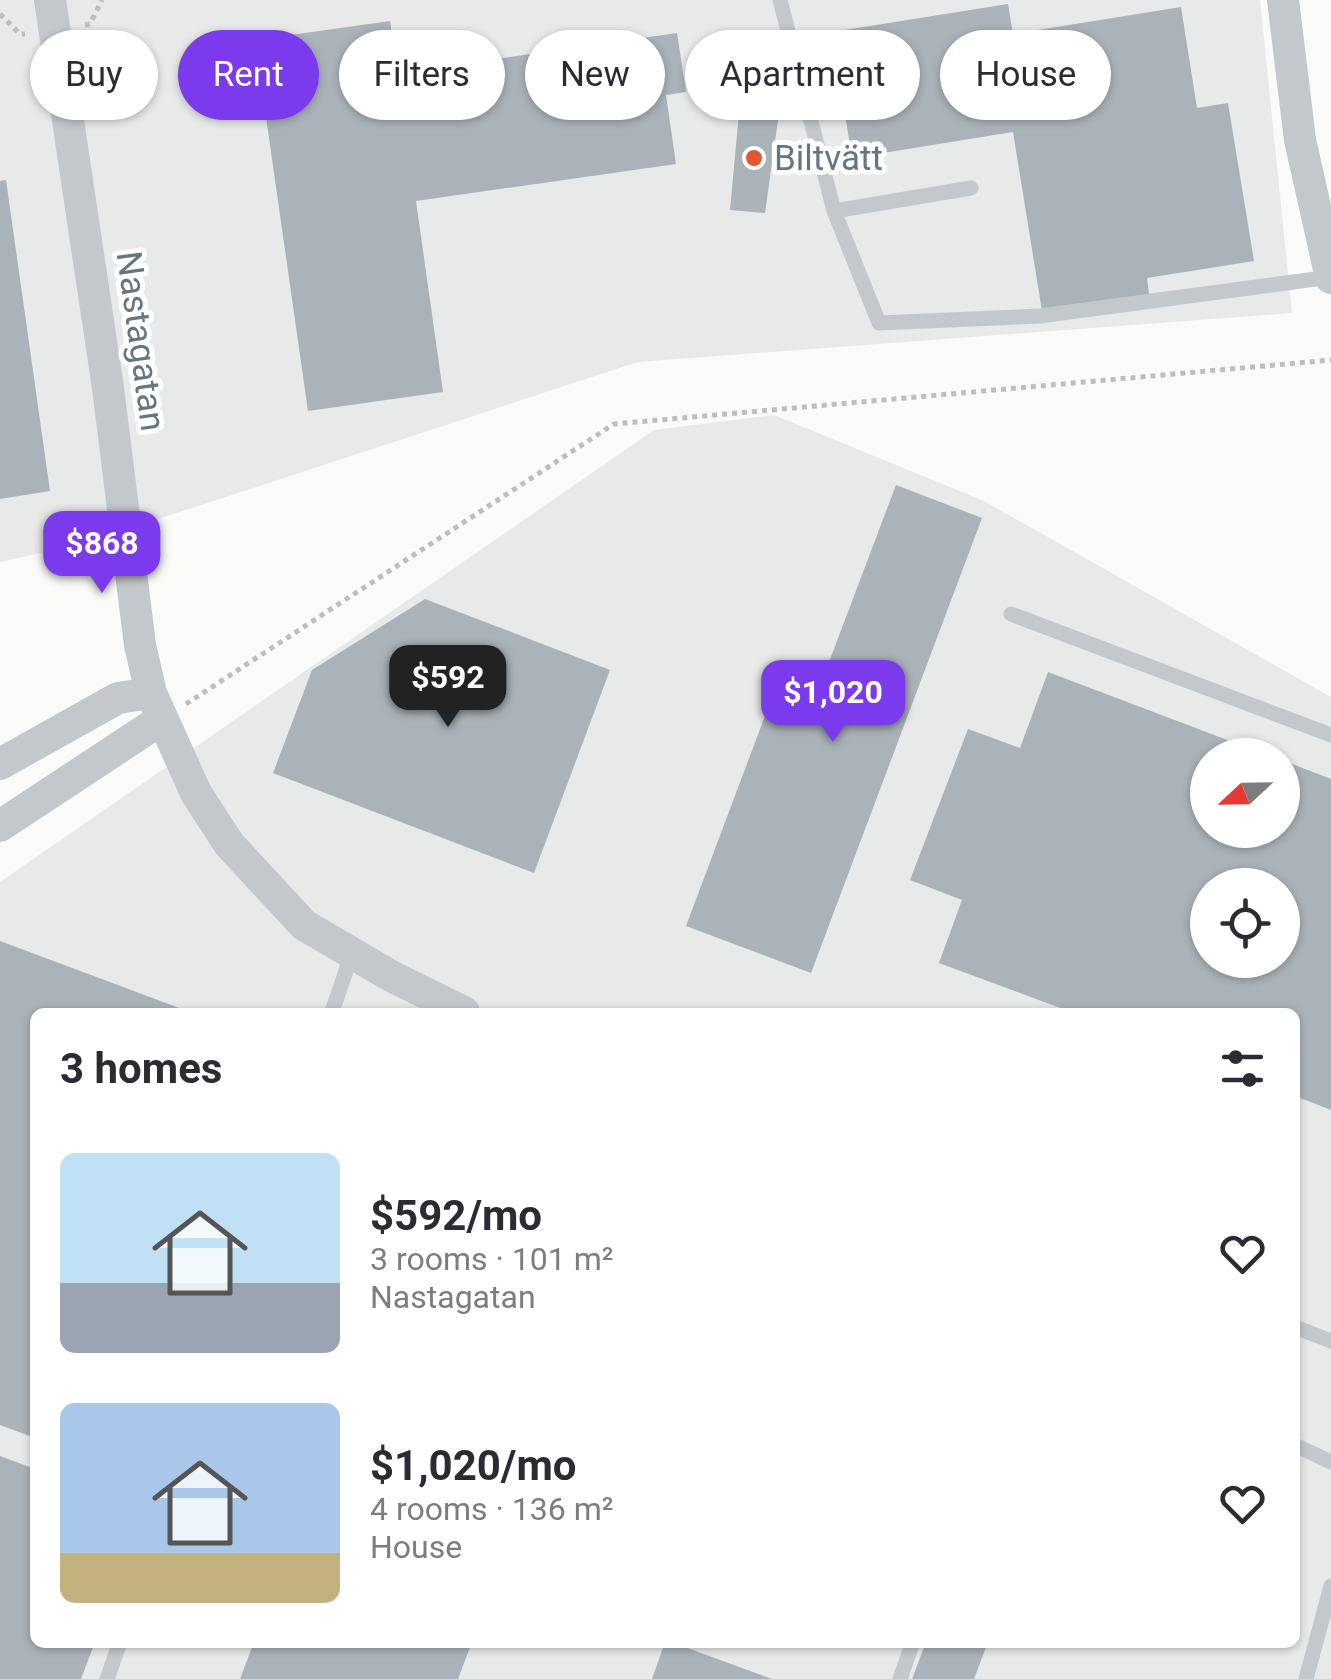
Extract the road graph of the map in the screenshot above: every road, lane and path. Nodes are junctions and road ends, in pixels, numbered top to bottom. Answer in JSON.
{"nodes":[{"id":1,"x":50,"y":0,"type":"edge"},
{"id":2,"x":102,"y":0,"type":"edge"},
{"id":3,"x":780,"y":0,"type":"edge"},
{"id":4,"x":1282,"y":0,"type":"edge"},
{"id":5,"x":0,"y":14,"type":"edge"},
{"id":6,"x":83,"y":25,"type":"dead end"},
{"id":7,"x":28,"y":34,"type":"dead end"},
{"id":8,"x":971,"y":188,"type":"dead end"},
{"id":9,"x":834,"y":212,"type":"junction"},
{"id":10,"x":1331,"y":277,"type":"edge"},
{"id":11,"x":1331,"y":360,"type":"edge"},
{"id":12,"x":1012,"y":614,"type":"dead end"},
{"id":13,"x":156,"y":706,"type":"junction"},
{"id":14,"x":1331,"y":735,"type":"edge"},
{"id":15,"x":0,"y":764,"type":"edge"},
{"id":16,"x":0,"y":826,"type":"edge"},
{"id":17,"x":352,"y":954,"type":"junction"},
{"id":18,"x":333,"y":1008,"type":"edge"},
{"id":19,"x":456,"y":1008,"type":"edge"},
{"id":20,"x":1300,"y":1329,"type":"edge"},
{"id":21,"x":1331,"y":1340,"type":"edge"},
{"id":22,"x":1300,"y":1447,"type":"edge"},
{"id":23,"x":1331,"y":1462,"type":"edge"},
{"id":24,"x":1331,"y":1586,"type":"edge"},
{"id":25,"x":118,"y":1648,"type":"edge"},
{"id":26,"x":911,"y":1648,"type":"edge"},
{"id":27,"x":107,"y":1679,"type":"edge"},
{"id":28,"x":900,"y":1679,"type":"edge"},
{"id":29,"x":1306,"y":1679,"type":"edge"}],
"edges":[{"from":1,"to":13,"type":"street","name":"Nastagatan"},
{"from":2,"to":6,"type":"path"},
{"from":3,"to":9,"type":"lane"},
{"from":4,"to":10,"type":"street"},
{"from":5,"to":7,"type":"path"},
{"from":8,"to":9,"type":"lane"},
{"from":9,"to":10,"type":"lane"},
{"from":11,"to":13,"type":"path"},
{"from":12,"to":14,"type":"lane"},
{"from":13,"to":15,"type":"street"},
{"from":13,"to":16,"type":"street"},
{"from":13,"to":17,"type":"street","name":"Nastagatan"},
{"from":17,"to":18,"type":"lane"},
{"from":17,"to":19,"type":"street","name":"Nastagatan"},
{"from":20,"to":21,"type":"lane"},
{"from":22,"to":23,"type":"lane"},
{"from":24,"to":29,"type":"lane"},
{"from":25,"to":27,"type":"lane"},
{"from":26,"to":28,"type":"lane"}]}
